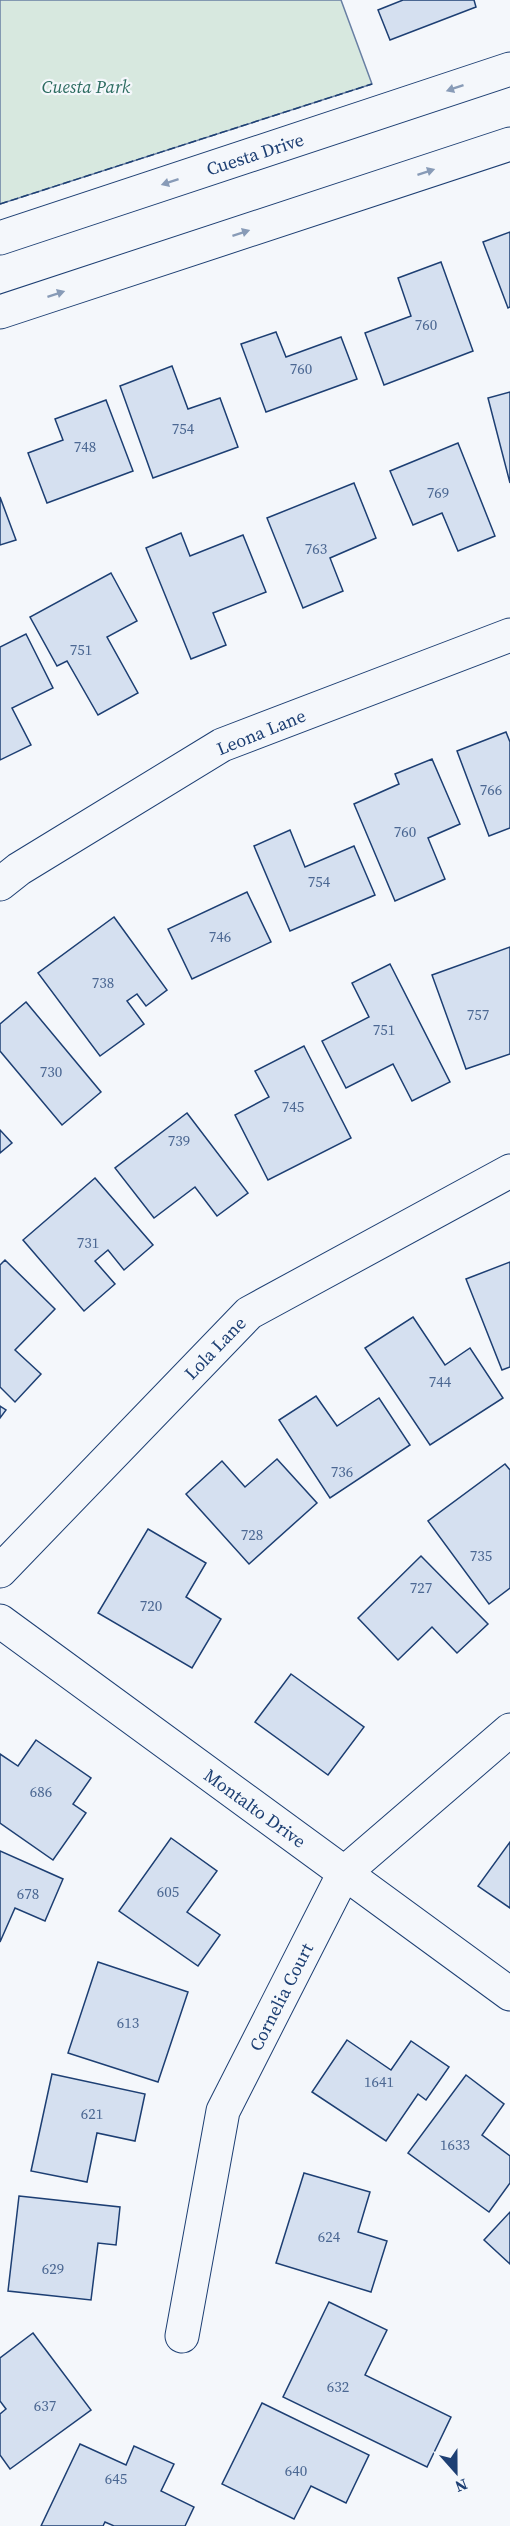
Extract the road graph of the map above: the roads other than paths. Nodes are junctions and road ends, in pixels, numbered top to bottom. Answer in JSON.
{"nodes":[{"id":1,"x":510,"y":69,"type":"edge"},
{"id":2,"x":510,"y":144,"type":"edge"},
{"id":3,"x":0,"y":238,"type":"edge"},
{"id":4,"x":0,"y":312,"type":"edge"},
{"id":5,"x":510,"y":635,"type":"edge"},
{"id":6,"x":0,"y":884,"type":"edge"},
{"id":7,"x":510,"y":1171,"type":"edge"},
{"id":8,"x":0,"y":1571,"type":"edge"},
{"id":9,"x":0,"y":1621,"type":"edge"},
{"id":10,"x":510,"y":1730,"type":"edge"},
{"id":11,"x":344,"y":1873,"type":"junction"},
{"id":12,"x":510,"y":1994,"type":"edge"},
{"id":13,"x":182,"y":2336,"type":"dead end"}],
"edges":[{"from":1,"to":3,"type":"street","name":"Cuesta Drive","one_way":true},
{"from":4,"to":2,"type":"street","one_way":true},
{"from":5,"to":6,"type":"street","name":"Leona Lane"},
{"from":7,"to":8,"type":"street","name":"Lola Lane"},
{"from":9,"to":11,"type":"street","name":"Montalto Drive"},
{"from":10,"to":11,"type":"street","name":"Cornelia Court"},
{"from":11,"to":12,"type":"street","name":"Montalto Drive"},
{"from":11,"to":13,"type":"street","name":"Cornelia Court"}]}
